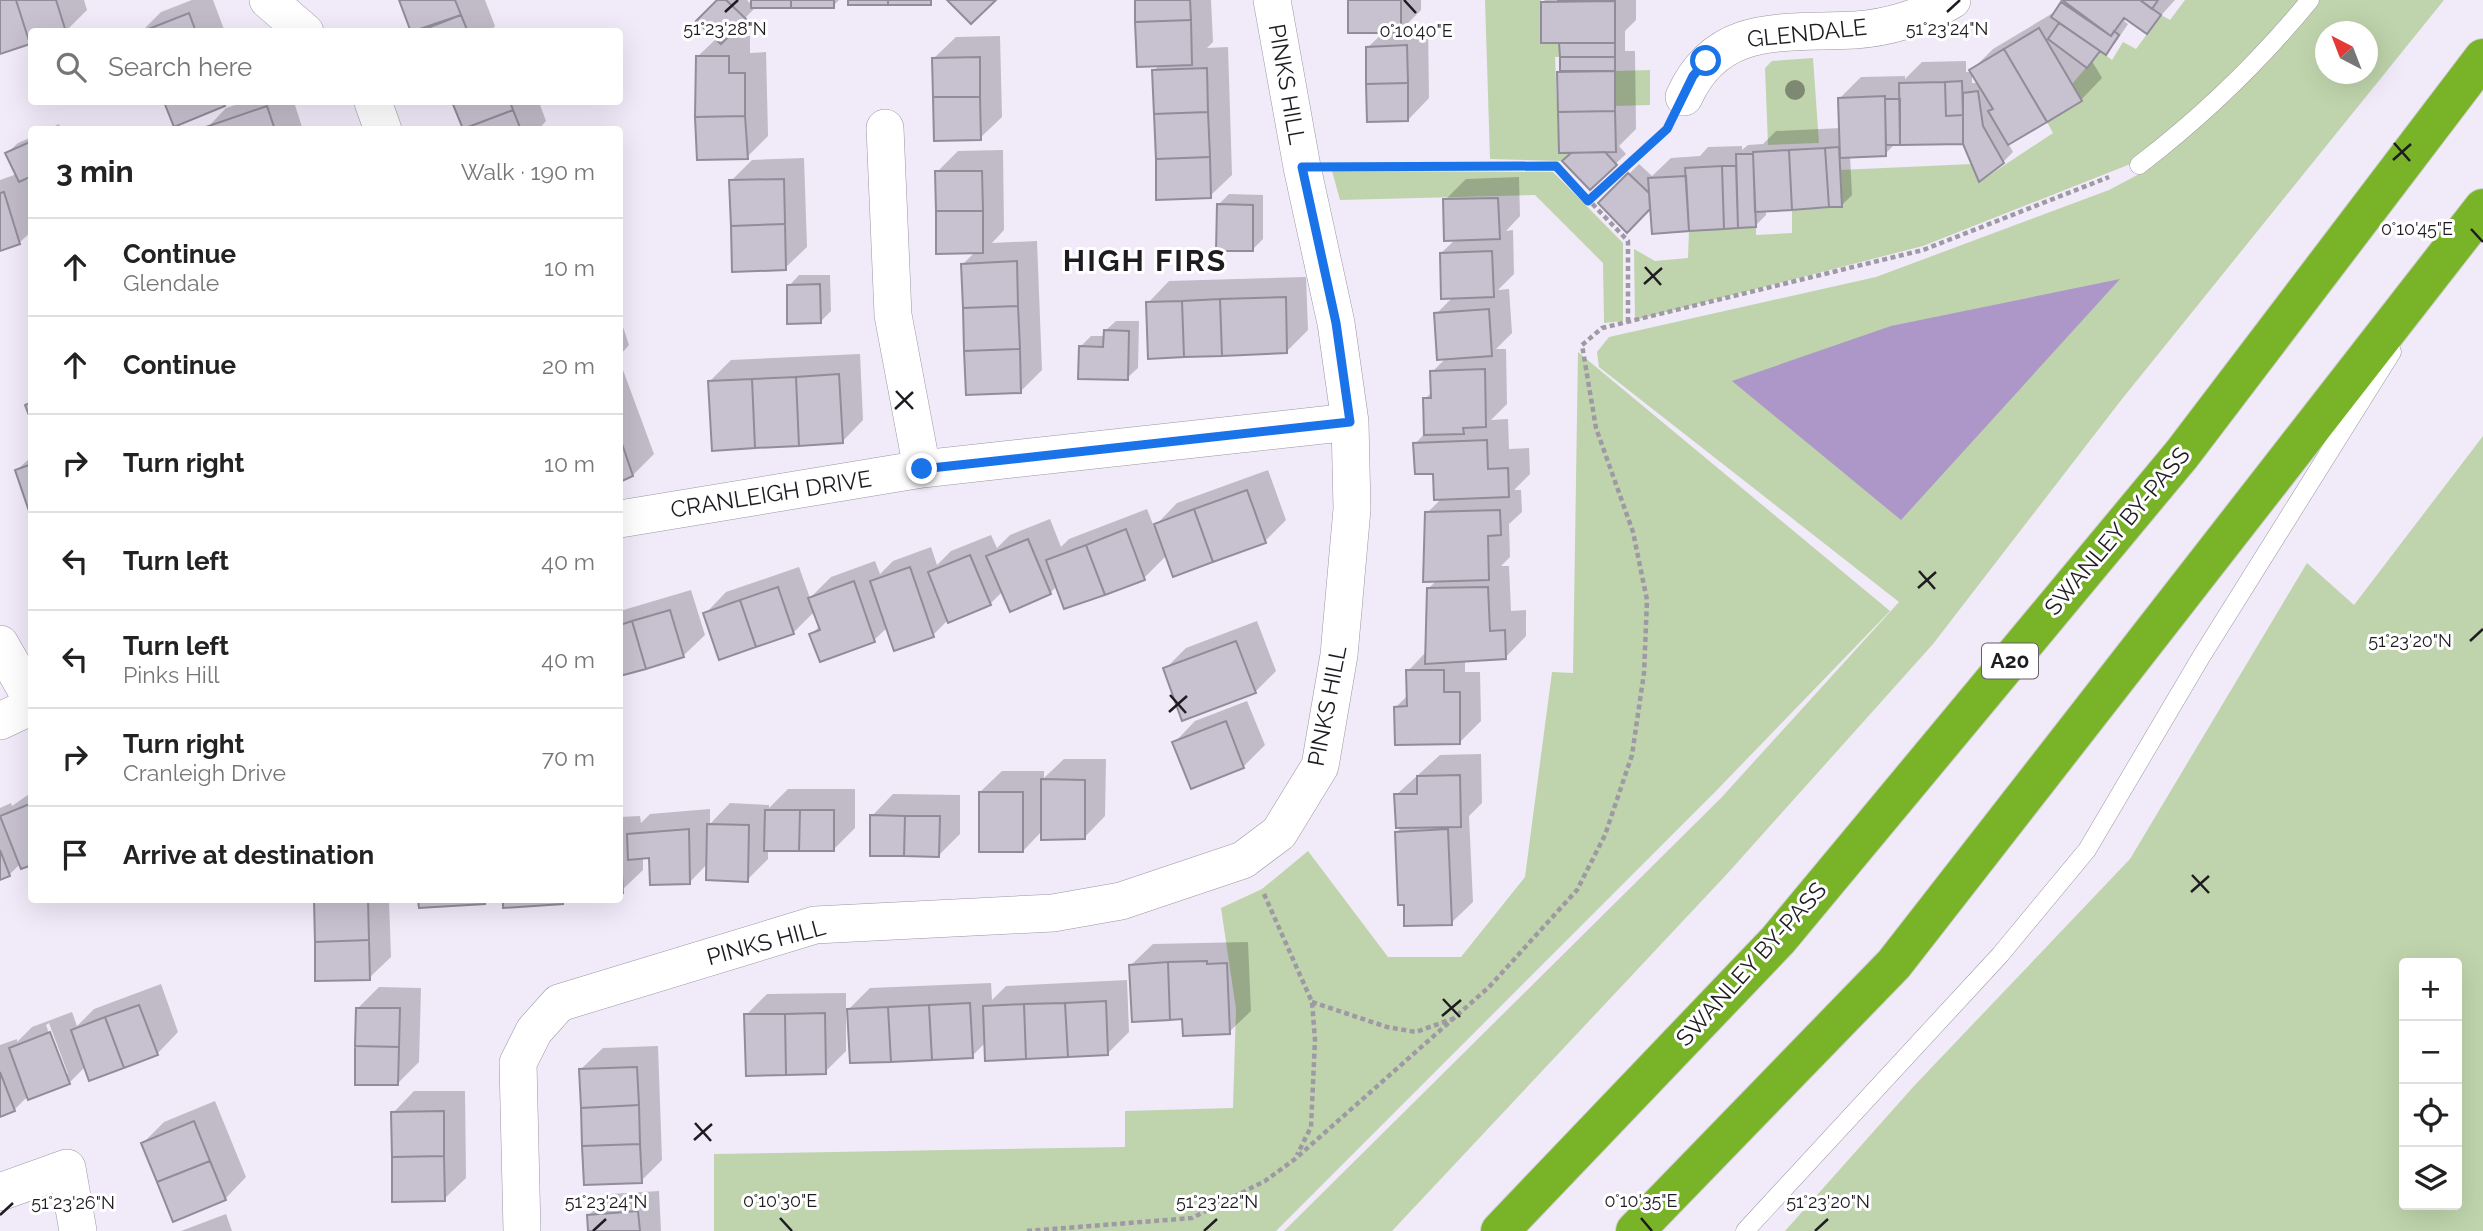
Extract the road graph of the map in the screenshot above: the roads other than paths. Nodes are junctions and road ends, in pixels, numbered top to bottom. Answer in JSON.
{"nodes":[{"id":1,"x":268,"y":0,"type":"edge"},
{"id":2,"x":1272,"y":0,"type":"edge"},
{"id":3,"x":1952,"y":0,"type":"edge"},
{"id":4,"x":2310,"y":0,"type":"edge"},
{"id":5,"x":300,"y":28,"type":"edge"},
{"id":6,"x":2483,"y":58,"type":"edge"},
{"id":7,"x":1684,"y":97,"type":"road end"},
{"id":8,"x":374,"y":105,"type":"edge"},
{"id":9,"x":382,"y":126,"type":"edge"},
{"id":10,"x":885,"y":128,"type":"dead end"},
{"id":11,"x":2139,"y":165,"type":"road end"},
{"id":12,"x":2479,"y":213,"type":"edge"},
{"id":13,"x":1350,"y":422,"type":"junction"},
{"id":14,"x":922,"y":469,"type":"junction"},
{"id":15,"x":623,"y":519,"type":"edge"},
{"id":16,"x":0,"y":644,"type":"edge"},
{"id":17,"x":28,"y":693,"type":"edge"},
{"id":18,"x":28,"y":708,"type":"edge"},
{"id":19,"x":0,"y":721,"type":"edge"},
{"id":20,"x":0,"y":1192,"type":"edge"},
{"id":21,"x":78,"y":1231,"type":"edge"},
{"id":22,"x":522,"y":1231,"type":"edge"},
{"id":23,"x":1500,"y":1231,"type":"edge"},
{"id":24,"x":1636,"y":1231,"type":"edge"},
{"id":25,"x":1745,"y":1231,"type":"edge"}],
"edges":[{"from":1,"to":5,"type":"street"},
{"from":2,"to":13,"type":"street","name":"PINKS HILL"},
{"from":3,"to":7,"type":"street","name":"GLENDALE"},
{"from":4,"to":11,"type":"lane"},
{"from":6,"to":23,"type":"highway","name":"SWANLEY BY-PASS","number":"A20"},
{"from":8,"to":9,"type":"street"},
{"from":10,"to":14,"type":"street"},
{"from":12,"to":24,"type":"highway"},
{"from":12,"to":25,"type":"lane"},
{"from":13,"to":14,"type":"street","name":"CRANLEIGH DRIVE"},
{"from":13,"to":22,"type":"street","name":"PINKS HILL"},
{"from":14,"to":15,"type":"street","name":"CRANLEIGH DRIVE"},
{"from":16,"to":17,"type":"street"},
{"from":18,"to":19,"type":"street"},
{"from":20,"to":21,"type":"street"}]}
